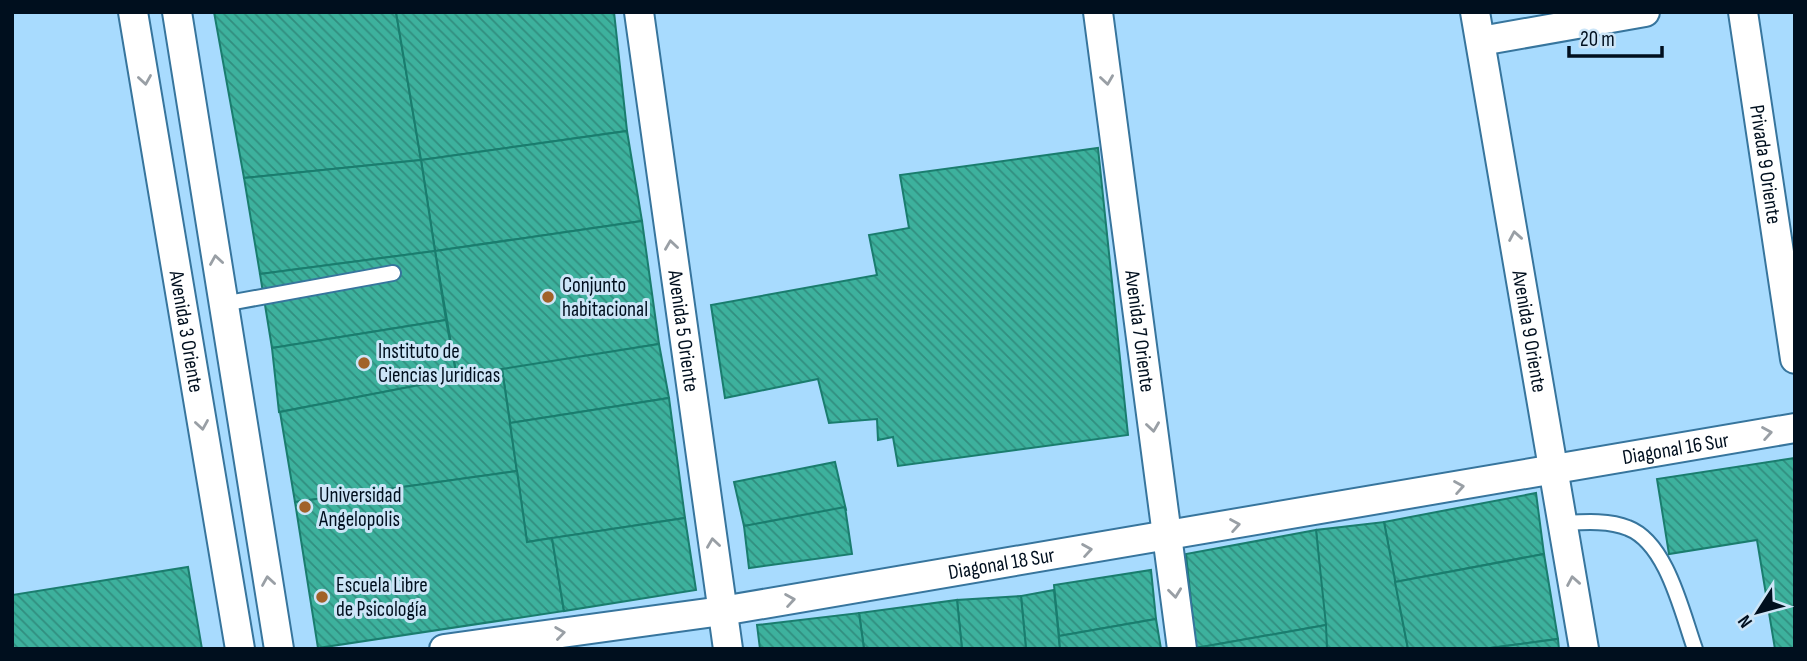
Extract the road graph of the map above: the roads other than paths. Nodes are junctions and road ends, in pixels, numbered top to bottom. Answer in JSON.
{"nodes":[{"id":1,"x":133,"y":12,"type":"edge"},
{"id":2,"x":177,"y":12,"type":"edge"},
{"id":3,"x":639,"y":12,"type":"edge"},
{"id":4,"x":1098,"y":12,"type":"edge"},
{"id":5,"x":1475,"y":12,"type":"edge"},
{"id":6,"x":1645,"y":12,"type":"edge"},
{"id":7,"x":1743,"y":12,"type":"edge"},
{"id":8,"x":1480,"y":41,"type":"junction"},
{"id":9,"x":209,"y":212,"type":"junction"},
{"id":10,"x":168,"y":217,"type":"junction"},
{"id":11,"x":393,"y":273,"type":"dead end"},
{"id":12,"x":223,"y":304,"type":"junction"},
{"id":13,"x":1795,"y":359,"type":"edge"},
{"id":14,"x":1795,"y":428,"type":"edge"},
{"id":15,"x":1556,"y":471,"type":"junction"},
{"id":16,"x":1563,"y":523,"type":"junction"},
{"id":17,"x":1168,"y":537,"type":"junction"},
{"id":18,"x":722,"y":611,"type":"junction"},
{"id":19,"x":240,"y":649,"type":"edge"},
{"id":20,"x":279,"y":649,"type":"edge"},
{"id":21,"x":444,"y":649,"type":"edge"},
{"id":22,"x":728,"y":649,"type":"edge"},
{"id":23,"x":1182,"y":649,"type":"edge"},
{"id":24,"x":1584,"y":649,"type":"edge"},
{"id":25,"x":1695,"y":649,"type":"edge"}],
"edges":[{"from":1,"to":10,"type":"street","name":"Avenida 3 Oriente","one_way":true},
{"from":2,"to":9,"type":"street","name":"Avenida 3 Oriente"},
{"from":18,"to":3,"type":"street","name":"Avenida 5 Oriente","one_way":true},
{"from":4,"to":17,"type":"street","name":"Avenida 7 Oriente","one_way":true},
{"from":5,"to":8,"type":"street","name":"Avenida 9 Oriente"},
{"from":6,"to":8,"type":"street"},
{"from":7,"to":13,"type":"street","name":"Privada 9 Oriente"},
{"from":15,"to":8,"type":"street","name":"Avenida 9 Oriente","one_way":true},
{"from":9,"to":10,"type":"street"},
{"from":12,"to":9,"type":"street","name":"Avenida 3 Oriente","one_way":true},
{"from":10,"to":19,"type":"street","name":"Avenida 3 Oriente","one_way":true},
{"from":11,"to":12,"type":"lane"},
{"from":20,"to":12,"type":"street","name":"Avenida 3 Oriente","one_way":true},
{"from":15,"to":14,"type":"street","name":"Diagonal 16 Sur","one_way":true},
{"from":15,"to":16,"type":"street","name":"Avenida 9 Oriente"},
{"from":17,"to":15,"type":"street","name":"Diagonal 18 Sur","one_way":true},
{"from":24,"to":16,"type":"street","name":"Avenida 9 Oriente","one_way":true},
{"from":16,"to":25,"type":"lane"},
{"from":18,"to":17,"type":"street","name":"Diagonal 18 Sur","one_way":true},
{"from":17,"to":23,"type":"street","name":"Avenida 7 Oriente","one_way":true},
{"from":21,"to":18,"type":"street","name":"Diagonal 18 Sur","one_way":true},
{"from":18,"to":22,"type":"street","name":"Avenida 5 Oriente"}]}
